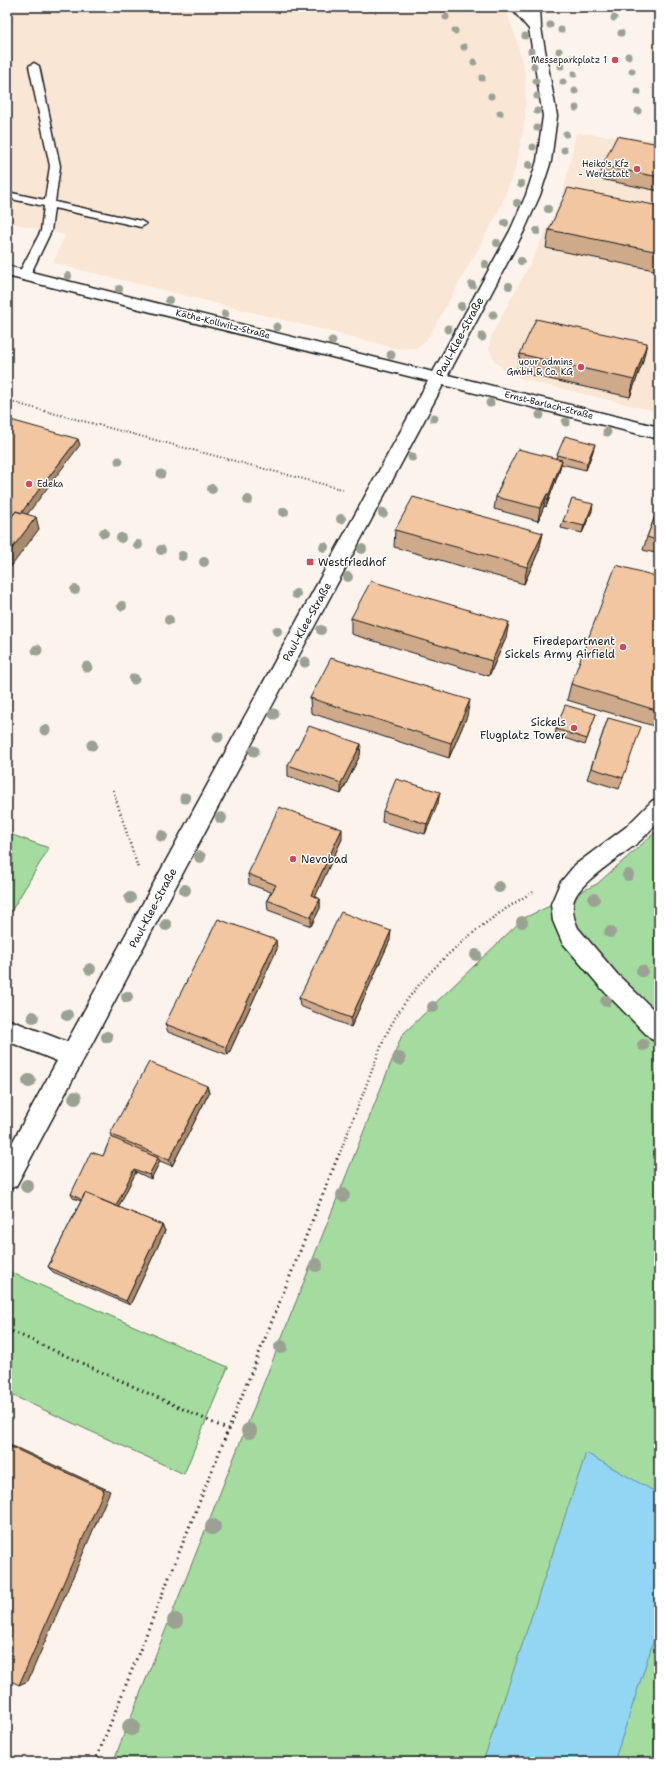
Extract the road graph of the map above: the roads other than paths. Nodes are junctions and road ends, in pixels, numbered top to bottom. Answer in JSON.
{"nodes":[{"id":1,"x":516,"y":7,"type":"edge"},
{"id":2,"x":534,"y":7,"type":"edge"},
{"id":3,"x":535,"y":28,"type":"junction"},
{"id":4,"x":34,"y":66,"type":"dead end"},
{"id":5,"x":7,"y":195,"type":"edge"},
{"id":6,"x":50,"y":205,"type":"junction"},
{"id":7,"x":141,"y":224,"type":"dead end"},
{"id":8,"x":7,"y":271,"type":"edge"},
{"id":9,"x":24,"y":275,"type":"junction"},
{"id":10,"x":438,"y":378,"type":"junction"},
{"id":11,"x":659,"y":433,"type":"edge"},
{"id":12,"x":659,"y":807,"type":"edge"},
{"id":13,"x":7,"y":1030,"type":"edge"},
{"id":14,"x":659,"y":1031,"type":"edge"},
{"id":15,"x":73,"y":1056,"type":"junction"},
{"id":16,"x":7,"y":1177,"type":"edge"}],
"edges":[{"from":1,"to":3,"type":"street"},
{"from":2,"to":3,"type":"street","name":"Paul-Klee-Straße"},
{"from":3,"to":10,"type":"street","name":"Paul-Klee-Straße"},
{"from":4,"to":6,"type":"lane"},
{"from":5,"to":6,"type":"lane"},
{"from":6,"to":7,"type":"lane"},
{"from":6,"to":9,"type":"lane"},
{"from":8,"to":9,"type":"street","name":"Käthe-Kollwitz-Straße"},
{"from":9,"to":10,"type":"street","name":"Käthe-Kollwitz-Straße"},
{"from":10,"to":11,"type":"street","name":"Ernst-Barlach-Straße"},
{"from":10,"to":15,"type":"street","name":"Paul-Klee-Straße"},
{"from":12,"to":14,"type":"street"},
{"from":13,"to":15,"type":"street"},
{"from":15,"to":16,"type":"street","name":"Paul-Klee-Straße"}]}
